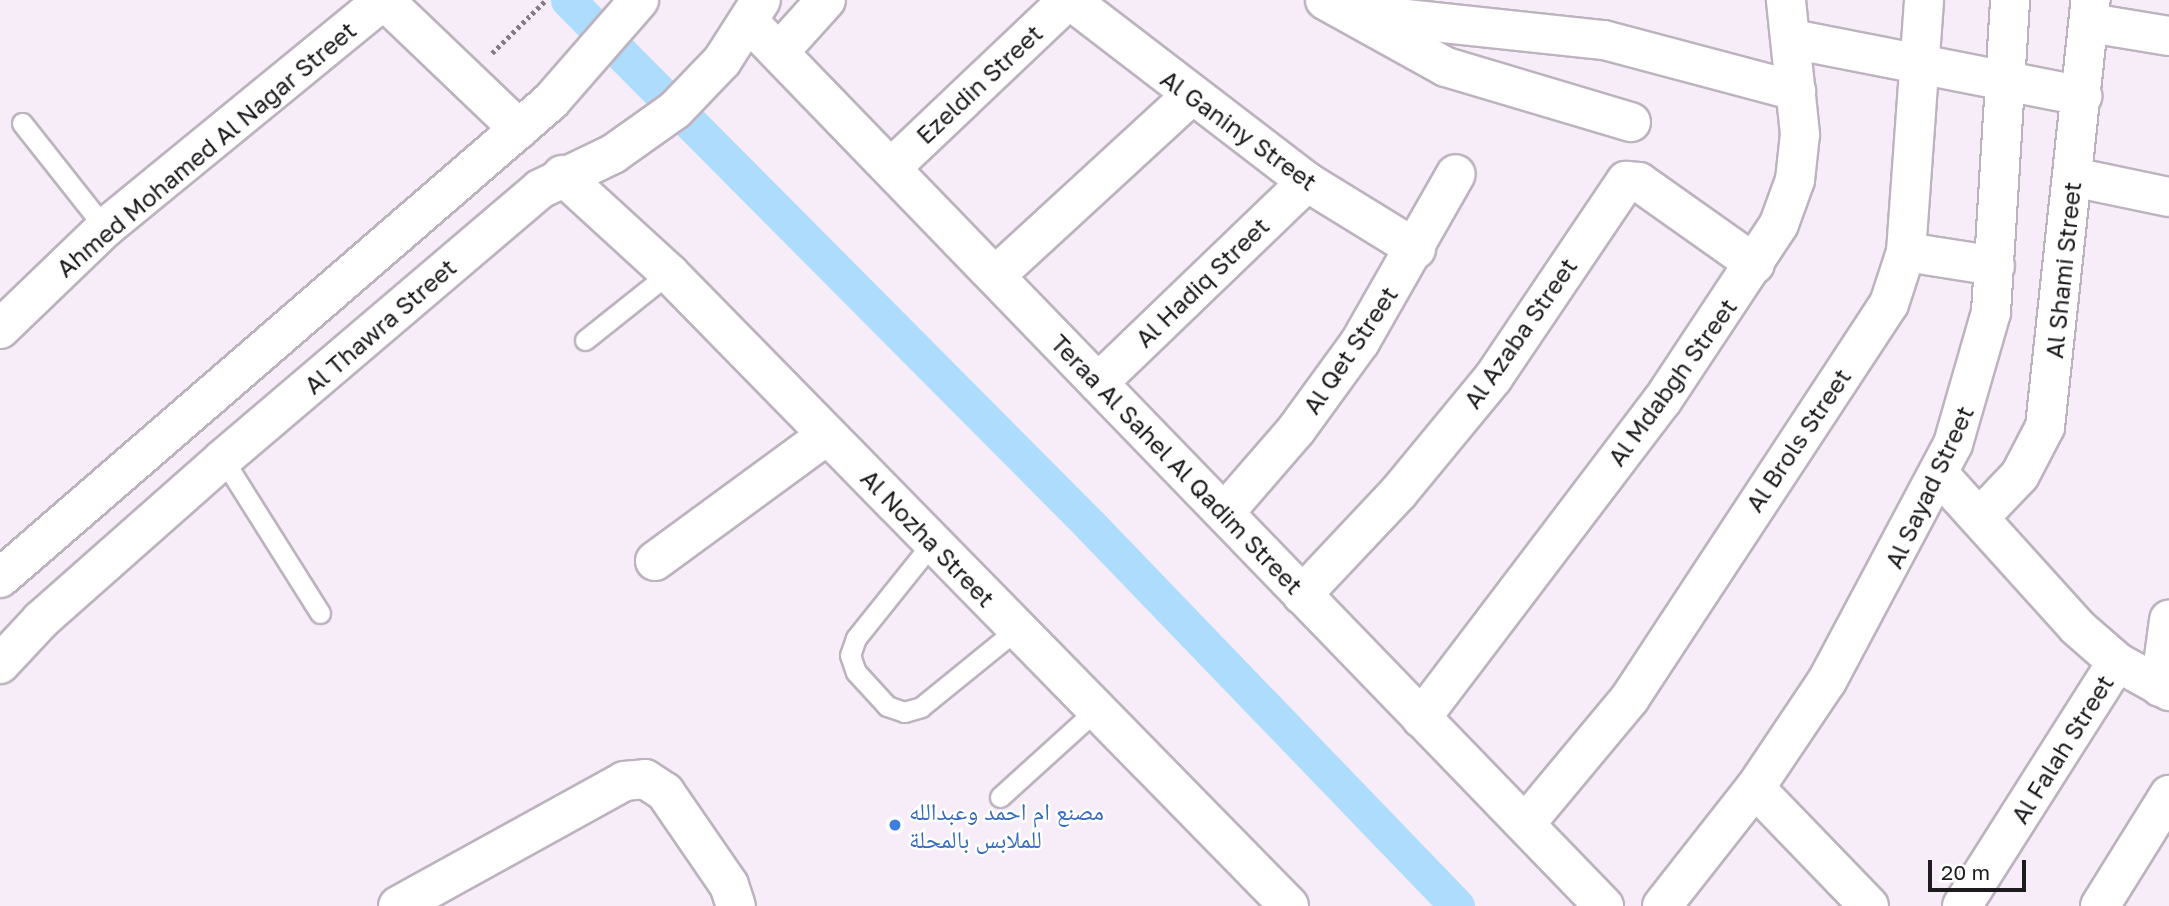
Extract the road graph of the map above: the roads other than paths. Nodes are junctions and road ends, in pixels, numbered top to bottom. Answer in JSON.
{"nodes":[{"id":1,"x":384,"y":0,"type":"edge"},
{"id":2,"x":639,"y":0,"type":"edge"},
{"id":3,"x":826,"y":0,"type":"edge"},
{"id":4,"x":1069,"y":0,"type":"edge"},
{"id":5,"x":1786,"y":0,"type":"edge"},
{"id":6,"x":1924,"y":0,"type":"edge"},
{"id":7,"x":2010,"y":0,"type":"edge"},
{"id":8,"x":1337,"y":7,"type":"edge"},
{"id":9,"x":755,"y":11,"type":"edge"},
{"id":10,"x":2090,"y":11,"type":"edge"},
{"id":11,"x":2169,"y":36,"type":"edge"},
{"id":12,"x":1792,"y":39,"type":"junction"},
{"id":13,"x":779,"y":52,"type":"junction"},
{"id":14,"x":1923,"y":65,"type":"junction"},
{"id":15,"x":2005,"y":81,"type":"junction"},
{"id":16,"x":1796,"y":91,"type":"junction"},
{"id":17,"x":2082,"y":96,"type":"junction"},
{"id":18,"x":1190,"y":97,"type":"junction"},
{"id":19,"x":1631,"y":122,"type":"dead end"},
{"id":20,"x":22,"y":123,"type":"dead end"},
{"id":21,"x":519,"y":129,"type":"junction"},
{"id":22,"x":891,"y":167,"type":"junction"},
{"id":23,"x":1456,"y":174,"type":"dead end"},
{"id":24,"x":562,"y":175,"type":"junction"},
{"id":25,"x":2073,"y":177,"type":"junction"},
{"id":26,"x":1307,"y":182,"type":"junction"},
{"id":27,"x":2169,"y":198,"type":"edge"},
{"id":28,"x":105,"y":228,"type":"junction"},
{"id":29,"x":1416,"y":249,"type":"junction"},
{"id":30,"x":1906,"y":252,"type":"junction"},
{"id":31,"x":1755,"y":264,"type":"junction"},
{"id":32,"x":1995,"y":266,"type":"junction"},
{"id":33,"x":669,"y":273,"type":"junction"},
{"id":34,"x":995,"y":276,"type":"junction"},
{"id":35,"x":0,"y":329,"type":"edge"},
{"id":36,"x":585,"y":340,"type":"dead end"},
{"id":37,"x":1098,"y":383,"type":"junction"},
{"id":38,"x":827,"y":435,"type":"junction"},
{"id":39,"x":223,"y":459,"type":"junction"},
{"id":40,"x":1938,"y":473,"type":"junction"},
{"id":41,"x":1225,"y":512,"type":"junction"},
{"id":42,"x":1979,"y":518,"type":"junction"},
{"id":43,"x":933,"y":542,"type":"junction"},
{"id":44,"x":655,"y":561,"type":"dead end"},
{"id":45,"x":0,"y":578,"type":"edge"},
{"id":46,"x":1302,"y":595,"type":"junction"},
{"id":47,"x":320,"y":613,"type":"dead end"},
{"id":48,"x":2169,"y":621,"type":"edge"},
{"id":49,"x":1017,"y":629,"type":"junction"},
{"id":50,"x":2117,"y":662,"type":"junction"},
{"id":51,"x":0,"y":664,"type":"edge"},
{"id":52,"x":2164,"y":689,"type":"edge"},
{"id":53,"x":1097,"y":709,"type":"junction"},
{"id":54,"x":1421,"y":718,"type":"junction"},
{"id":55,"x":1755,"y":788,"type":"junction"},
{"id":56,"x":2169,"y":795,"type":"edge"},
{"id":57,"x":1000,"y":797,"type":"dead end"},
{"id":58,"x":1526,"y":823,"type":"junction"},
{"id":59,"x":398,"y":906,"type":"edge"},
{"id":60,"x":736,"y":906,"type":"edge"},
{"id":61,"x":1289,"y":906,"type":"edge"},
{"id":62,"x":1604,"y":906,"type":"edge"},
{"id":63,"x":1662,"y":906,"type":"edge"},
{"id":64,"x":1869,"y":906,"type":"edge"},
{"id":65,"x":1962,"y":906,"type":"edge"},
{"id":66,"x":2100,"y":906,"type":"edge"}],
"edges":[{"from":1,"to":21,"type":"street"},
{"from":1,"to":28,"type":"street","name":"Ahmed Mohamed Al Nagar Street"},
{"from":2,"to":21,"type":"street"},
{"from":3,"to":13,"type":"street"},
{"from":4,"to":18,"type":"street","name":"Al Ganiny Street"},
{"from":4,"to":22,"type":"street","name":"Ezeldin Street"},
{"from":5,"to":12,"type":"street","name":"Al Mdabgh Street"},
{"from":6,"to":14,"type":"street","name":"Al Brols Street"},
{"from":7,"to":15,"type":"street","name":"Al Sayad Street"},
{"from":8,"to":16,"type":"street"},
{"from":8,"to":19,"type":"street"},
{"from":9,"to":13,"type":"street","name":"Teraa Al Sahel Al Qadim Street"},
{"from":9,"to":24,"type":"street","name":"Al Thawra Street"},
{"from":10,"to":11,"type":"street"},
{"from":10,"to":17,"type":"street","name":"Al Shami Street"},
{"from":12,"to":14,"type":"street"},
{"from":12,"to":16,"type":"street","name":"Al Mdabgh Street"},
{"from":13,"to":22,"type":"street","name":"Teraa Al Sahel Al Qadim Street"},
{"from":14,"to":15,"type":"street"},
{"from":14,"to":30,"type":"street","name":"Al Brols Street"},
{"from":15,"to":17,"type":"street"},
{"from":15,"to":32,"type":"street","name":"Al Sayad Street"},
{"from":16,"to":31,"type":"street","name":"Al Mdabgh Street"},
{"from":17,"to":25,"type":"street","name":"Al Shami Street"},
{"from":18,"to":26,"type":"street","name":"Al Ganiny Street"},
{"from":18,"to":34,"type":"street"},
{"from":20,"to":28,"type":"lane"},
{"from":21,"to":45,"type":"street"},
{"from":22,"to":34,"type":"street","name":"Teraa Al Sahel Al Qadim Street"},
{"from":23,"to":29,"type":"street","name":"Al Qet Street"},
{"from":24,"to":33,"type":"street","name":"Al Nozha Street"},
{"from":24,"to":39,"type":"street","name":"Al Thawra Street"},
{"from":25,"to":27,"type":"street"},
{"from":25,"to":42,"type":"street","name":"Al Shami Street"},
{"from":26,"to":29,"type":"street","name":"Al Ganiny Street"},
{"from":26,"to":37,"type":"street","name":"Al Hadiq Street"},
{"from":28,"to":35,"type":"street","name":"Ahmed Mohamed Al Nagar Street"},
{"from":29,"to":41,"type":"street","name":"Al Qet Street"},
{"from":30,"to":32,"type":"street"},
{"from":30,"to":58,"type":"street","name":"Al Brols Street"},
{"from":31,"to":46,"type":"street","name":"Al Azaba Street"},
{"from":31,"to":54,"type":"street","name":"Al Mdabgh Street"},
{"from":32,"to":40,"type":"street","name":"Al Sayad Street"},
{"from":33,"to":36,"type":"lane"},
{"from":33,"to":38,"type":"street","name":"Al Nozha Street"},
{"from":34,"to":37,"type":"street","name":"Teraa Al Sahel Al Qadim Street"},
{"from":37,"to":41,"type":"street","name":"Teraa Al Sahel Al Qadim Street"},
{"from":38,"to":43,"type":"street","name":"Al Nozha Street"},
{"from":38,"to":44,"type":"street"},
{"from":39,"to":47,"type":"lane"},
{"from":39,"to":51,"type":"street","name":"Al Thawra Street"},
{"from":40,"to":42,"type":"street"},
{"from":40,"to":55,"type":"street","name":"Al Sayad Street"},
{"from":41,"to":46,"type":"street","name":"Teraa Al Sahel Al Qadim Street"},
{"from":42,"to":50,"type":"street"},
{"from":43,"to":49,"type":"street","name":"Al Nozha Street"},
{"from":43,"to":49,"type":"lane"},
{"from":46,"to":54,"type":"street","name":"Teraa Al Sahel Al Qadim Street"},
{"from":48,"to":52,"type":"street"},
{"from":49,"to":53,"type":"street","name":"Al Nozha Street"},
{"from":50,"to":52,"type":"street"},
{"from":50,"to":65,"type":"street","name":"Al Falah Street"},
{"from":53,"to":57,"type":"lane"},
{"from":53,"to":61,"type":"street","name":"Al Nozha Street"},
{"from":54,"to":58,"type":"street","name":"Teraa Al Sahel Al Qadim Street"},
{"from":55,"to":63,"type":"street","name":"Al Sayad Street"},
{"from":55,"to":64,"type":"street"},
{"from":56,"to":66,"type":"street"},
{"from":58,"to":62,"type":"street","name":"Teraa Al Sahel Al Qadim Street"},
{"from":59,"to":60,"type":"street"}]}
